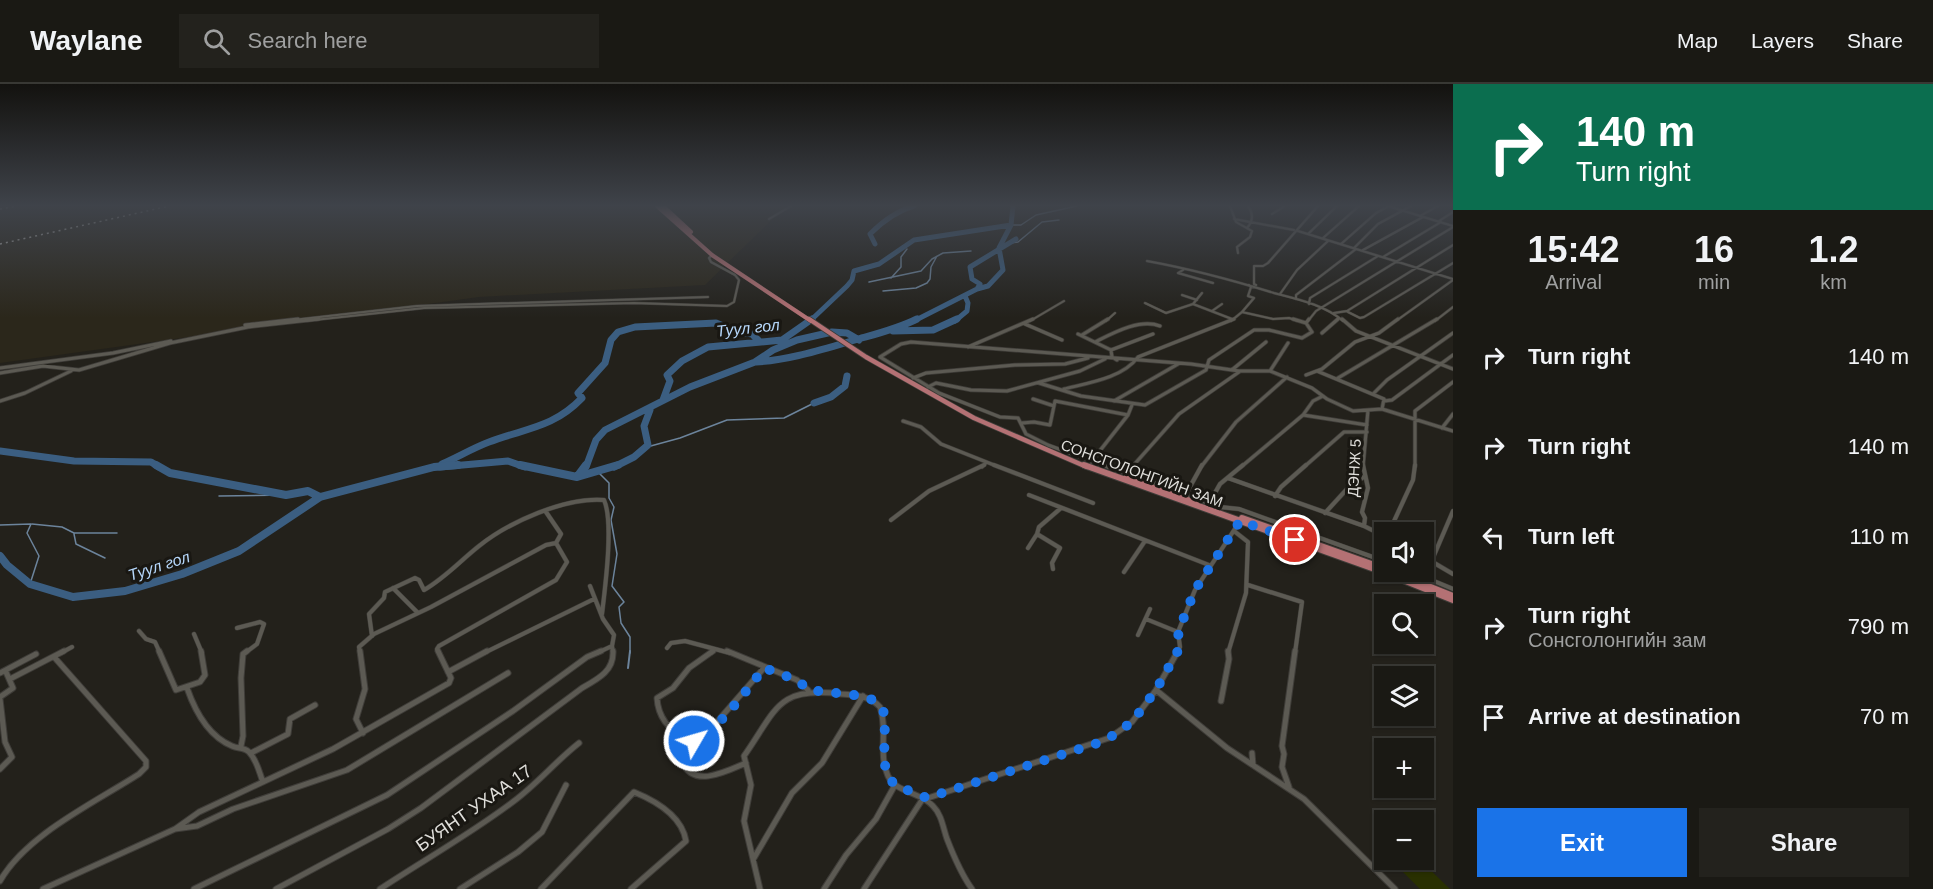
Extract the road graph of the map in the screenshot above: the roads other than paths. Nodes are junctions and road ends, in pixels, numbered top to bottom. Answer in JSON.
{"nodes":[{"id":1,"x":699,"y":244,"type":"edge"},
{"id":2,"x":704,"y":244,"type":"edge"},
{"id":3,"x":1241,"y":244,"type":"edge"},
{"id":4,"x":1285,"y":244,"type":"edge"},
{"id":5,"x":1325,"y":244,"type":"edge"},
{"id":6,"x":1341,"y":244,"type":"edge"},
{"id":7,"x":1359,"y":244,"type":"edge"},
{"id":8,"x":1371,"y":244,"type":"edge"},
{"id":9,"x":1402,"y":244,"type":"edge"},
{"id":10,"x":1426,"y":244,"type":"edge"},
{"id":11,"x":1453,"y":245,"type":"edge"},
{"id":12,"x":1354,"y":249,"type":"junction"},
{"id":13,"x":1362,"y":251,"type":"junction"},
{"id":14,"x":1238,"y":253,"type":"dead end"},
{"id":15,"x":712,"y":255,"type":"junction"},
{"id":16,"x":1380,"y":257,"type":"junction"},
{"id":17,"x":1147,"y":261,"type":"dead end"},
{"id":18,"x":1397,"y":262,"type":"junction"},
{"id":19,"x":1453,"y":263,"type":"edge"},
{"id":20,"x":1416,"y":268,"type":"junction"},
{"id":21,"x":1186,"y":269,"type":"junction"},
{"id":22,"x":1437,"y":274,"type":"junction"},
{"id":23,"x":1453,"y":279,"type":"edge"},
{"id":24,"x":1213,"y":283,"type":"dead end"},
{"id":25,"x":1249,"y":285,"type":"junction"},
{"id":26,"x":1265,"y":290,"type":"junction"},
{"id":27,"x":1202,"y":293,"type":"dead end"},
{"id":28,"x":1279,"y":294,"type":"junction"},
{"id":29,"x":776,"y":295,"type":"junction"},
{"id":30,"x":1182,"y":295,"type":"dead end"},
{"id":31,"x":708,"y":297,"type":"dead end"},
{"id":32,"x":1296,"y":299,"type":"junction"},
{"id":33,"x":1197,"y":300,"type":"junction"},
{"id":34,"x":1064,"y":301,"type":"dead end"},
{"id":35,"x":1145,"y":303,"type":"dead end"},
{"id":36,"x":1193,"y":304,"type":"junction"},
{"id":37,"x":1222,"y":304,"type":"dead end"},
{"id":38,"x":1309,"y":304,"type":"junction"},
{"id":39,"x":1453,"y":307,"type":"edge"},
{"id":40,"x":1320,"y":308,"type":"junction"},
{"id":41,"x":1212,"y":311,"type":"junction"},
{"id":42,"x":1347,"y":311,"type":"junction"},
{"id":43,"x":1242,"y":312,"type":"junction"},
{"id":44,"x":1115,"y":313,"type":"dead end"},
{"id":45,"x":1334,"y":313,"type":"junction"},
{"id":46,"x":1339,"y":318,"type":"junction"},
{"id":47,"x":1233,"y":320,"type":"junction"},
{"id":48,"x":1306,"y":322,"type":"junction"},
{"id":49,"x":1025,"y":324,"type":"junction"},
{"id":50,"x":1160,"y":326,"type":"dead end"},
{"id":51,"x":1322,"y":333,"type":"dead end"},
{"id":52,"x":1453,"y":333,"type":"edge"},
{"id":53,"x":1153,"y":334,"type":"dead end"},
{"id":54,"x":1367,"y":336,"type":"junction"},
{"id":55,"x":1062,"y":340,"type":"dead end"},
{"id":56,"x":1095,"y":342,"type":"junction"},
{"id":57,"x":1266,"y":342,"type":"dead end"},
{"id":58,"x":1288,"y":343,"type":"dead end"},
{"id":59,"x":1393,"y":345,"type":"junction"},
{"id":60,"x":968,"y":348,"type":"junction"},
{"id":61,"x":1111,"y":350,"type":"junction"},
{"id":62,"x":1453,"y":354,"type":"edge"},
{"id":63,"x":867,"y":356,"type":"junction"},
{"id":64,"x":1090,"y":357,"type":"junction"},
{"id":65,"x":1420,"y":357,"type":"junction"},
{"id":66,"x":1106,"y":359,"type":"junction"},
{"id":67,"x":1117,"y":360,"type":"junction"},
{"id":68,"x":1135,"y":360,"type":"junction"},
{"id":69,"x":1179,"y":363,"type":"junction"},
{"id":70,"x":1438,"y":364,"type":"junction"},
{"id":71,"x":1206,"y":365,"type":"junction"},
{"id":72,"x":928,"y":368,"type":"dead end"},
{"id":73,"x":1453,"y":369,"type":"edge"},
{"id":74,"x":1232,"y":370,"type":"junction"},
{"id":75,"x":1270,"y":370,"type":"junction"},
{"id":76,"x":0,"y":371,"type":"edge"},
{"id":77,"x":73,"y":371,"type":"junction"},
{"id":78,"x":1316,"y":371,"type":"junction"},
{"id":79,"x":1239,"y":372,"type":"junction"},
{"id":80,"x":926,"y":373,"type":"junction"},
{"id":81,"x":1306,"y":375,"type":"dead end"},
{"id":82,"x":1287,"y":377,"type":"junction"},
{"id":83,"x":1338,"y":378,"type":"junction"},
{"id":84,"x":913,"y":380,"type":"junction"},
{"id":85,"x":1453,"y":382,"type":"edge"},
{"id":86,"x":1040,"y":383,"type":"junction"},
{"id":87,"x":926,"y":387,"type":"junction"},
{"id":88,"x":1063,"y":389,"type":"junction"},
{"id":89,"x":1374,"y":393,"type":"junction"},
{"id":90,"x":1323,"y":396,"type":"junction"},
{"id":91,"x":1033,"y":399,"type":"dead end"},
{"id":92,"x":0,"y":401,"type":"edge"},
{"id":93,"x":1384,"y":401,"type":"junction"},
{"id":94,"x":1114,"y":402,"type":"junction"},
{"id":95,"x":1132,"y":405,"type":"junction"},
{"id":96,"x":1054,"y":406,"type":"junction"},
{"id":97,"x":966,"y":407,"type":"junction"},
{"id":98,"x":1382,"y":409,"type":"junction"},
{"id":99,"x":1368,"y":410,"type":"junction"},
{"id":100,"x":1453,"y":414,"type":"edge"},
{"id":101,"x":1128,"y":415,"type":"junction"},
{"id":102,"x":1303,"y":415,"type":"junction"},
{"id":103,"x":1415,"y":420,"type":"junction"},
{"id":104,"x":903,"y":421,"type":"dead end"},
{"id":105,"x":1022,"y":423,"type":"junction"},
{"id":106,"x":1366,"y":424,"type":"junction"},
{"id":107,"x":1442,"y":428,"type":"junction"},
{"id":108,"x":1453,"y":431,"type":"edge"},
{"id":109,"x":1367,"y":432,"type":"junction"},
{"id":110,"x":1048,"y":446,"type":"junction"},
{"id":111,"x":1091,"y":462,"type":"junction"},
{"id":112,"x":986,"y":464,"type":"junction"},
{"id":113,"x":1126,"y":475,"type":"junction"},
{"id":114,"x":1365,"y":476,"type":"junction"},
{"id":115,"x":1228,"y":478,"type":"junction"},
{"id":116,"x":1186,"y":494,"type":"junction"},
{"id":117,"x":1029,"y":495,"type":"dead end"},
{"id":118,"x":1275,"y":495,"type":"junction"},
{"id":119,"x":1093,"y":503,"type":"dead end"},
{"id":120,"x":1061,"y":507,"type":"junction"},
{"id":121,"x":1212,"y":507,"type":"junction"},
{"id":122,"x":1453,"y":511,"type":"edge"},
{"id":123,"x":546,"y":512,"type":"junction"},
{"id":124,"x":1324,"y":513,"type":"junction"},
{"id":125,"x":891,"y":520,"type":"dead end"},
{"id":126,"x":1240,"y":521,"type":"junction"},
{"id":127,"x":1394,"y":522,"type":"edge"},
{"id":128,"x":1364,"y":526,"type":"junction"},
{"id":129,"x":1234,"y":531,"type":"junction"},
{"id":130,"x":1374,"y":531,"type":"edge"},
{"id":131,"x":1037,"y":534,"type":"junction"},
{"id":132,"x":1145,"y":541,"type":"junction"},
{"id":133,"x":556,"y":543,"type":"junction"},
{"id":134,"x":1308,"y":543,"type":"junction"},
{"id":135,"x":1028,"y":548,"type":"dead end"},
{"id":136,"x":1351,"y":548,"type":"junction"},
{"id":137,"x":1434,"y":555,"type":"edge"},
{"id":138,"x":1352,"y":556,"type":"junction"},
{"id":139,"x":1374,"y":557,"type":"edge"},
{"id":140,"x":1434,"y":561,"type":"edge"},
{"id":141,"x":1374,"y":564,"type":"edge"},
{"id":142,"x":1209,"y":565,"type":"junction"},
{"id":143,"x":1053,"y":569,"type":"dead end"},
{"id":144,"x":1124,"y":572,"type":"dead end"},
{"id":145,"x":1453,"y":574,"type":"edge"},
{"id":146,"x":1416,"y":582,"type":"edge"},
{"id":147,"x":1434,"y":582,"type":"edge"},
{"id":148,"x":1248,"y":585,"type":"junction"},
{"id":149,"x":590,"y":586,"type":"dead end"},
{"id":150,"x":393,"y":588,"type":"junction"},
{"id":151,"x":1453,"y":590,"type":"edge"},
{"id":152,"x":1453,"y":598,"type":"edge"},
{"id":153,"x":594,"y":599,"type":"junction"},
{"id":154,"x":1150,"y":609,"type":"dead end"},
{"id":155,"x":418,"y":614,"type":"junction"},
{"id":156,"x":602,"y":614,"type":"junction"},
{"id":157,"x":1146,"y":619,"type":"junction"},
{"id":158,"x":237,"y":628,"type":"dead end"},
{"id":159,"x":139,"y":631,"type":"dead end"},
{"id":160,"x":1178,"y":632,"type":"junction"},
{"id":161,"x":194,"y":634,"type":"dead end"},
{"id":162,"x":1138,"y":635,"type":"dead end"},
{"id":163,"x":372,"y":636,"type":"junction"},
{"id":164,"x":612,"y":646,"type":"junction"},
{"id":165,"x":72,"y":647,"type":"dead end"},
{"id":166,"x":668,"y":648,"type":"dead end"},
{"id":167,"x":713,"y":651,"type":"junction"},
{"id":168,"x":36,"y":654,"type":"dead end"},
{"id":169,"x":55,"y":658,"type":"junction"},
{"id":170,"x":764,"y":668,"type":"junction"},
{"id":171,"x":448,"y":672,"type":"junction"},
{"id":172,"x":3,"y":673,"type":"edge"},
{"id":173,"x":508,"y":673,"type":"dead end"},
{"id":174,"x":10,"y":679,"type":"junction"},
{"id":175,"x":187,"y":688,"type":"junction"},
{"id":176,"x":809,"y":690,"type":"junction"},
{"id":177,"x":1156,"y":690,"type":"junction"},
{"id":178,"x":862,"y":696,"type":"junction"},
{"id":179,"x":0,"y":700,"type":"edge"},
{"id":180,"x":1221,"y":701,"type":"dead end"},
{"id":181,"x":315,"y":705,"type":"dead end"},
{"id":182,"x":363,"y":733,"type":"junction"},
{"id":183,"x":685,"y":740,"type":"junction"},
{"id":184,"x":579,"y":744,"type":"dead end"},
{"id":185,"x":241,"y":746,"type":"junction"},
{"id":186,"x":251,"y":753,"type":"junction"},
{"id":187,"x":1252,"y":753,"type":"dead end"},
{"id":188,"x":746,"y":764,"type":"junction"},
{"id":189,"x":1253,"y":766,"type":"junction"},
{"id":190,"x":0,"y":769,"type":"edge"},
{"id":191,"x":263,"y":782,"type":"junction"},
{"id":192,"x":566,"y":785,"type":"dead end"},
{"id":193,"x":895,"y":785,"type":"junction"},
{"id":194,"x":1289,"y":788,"type":"junction"},
{"id":195,"x":927,"y":798,"type":"junction"},
{"id":196,"x":175,"y":829,"type":"junction"},
{"id":197,"x":753,"y":858,"type":"junction"},
{"id":198,"x":0,"y":881,"type":"edge"},
{"id":199,"x":970,"y":888,"type":"edge"},
{"id":200,"x":43,"y":889,"type":"edge"},
{"id":201,"x":194,"y":889,"type":"edge"},
{"id":202,"x":276,"y":889,"type":"edge"},
{"id":203,"x":380,"y":889,"type":"edge"},
{"id":204,"x":460,"y":889,"type":"edge"},
{"id":205,"x":541,"y":889,"type":"edge"},
{"id":206,"x":632,"y":889,"type":"edge"},
{"id":207,"x":760,"y":889,"type":"edge"},
{"id":208,"x":824,"y":889,"type":"edge"},
{"id":209,"x":864,"y":889,"type":"edge"},
{"id":210,"x":1395,"y":889,"type":"edge"}],
"edges":[{"from":1,"to":15,"type":"main road"},
{"from":2,"to":29,"type":"main road"},
{"from":3,"to":14,"type":"street"},
{"from":4,"to":26,"type":"street"},
{"from":5,"to":28,"type":"street"},
{"from":6,"to":12,"type":"street"},
{"from":7,"to":12,"type":"street"},
{"from":8,"to":13,"type":"street"},
{"from":9,"to":16,"type":"street"},
{"from":10,"to":18,"type":"street"},
{"from":11,"to":20,"type":"street"},
{"from":12,"to":13,"type":"street"},
{"from":12,"to":32,"type":"street"},
{"from":13,"to":16,"type":"street"},
{"from":15,"to":29,"type":"main road"},
{"from":15,"to":77,"type":"street"},
{"from":16,"to":18,"type":"street"},
{"from":16,"to":38,"type":"street"},
{"from":17,"to":21,"type":"street"},
{"from":18,"to":20,"type":"street"},
{"from":18,"to":40,"type":"street"},
{"from":19,"to":22,"type":"street"},
{"from":20,"to":22,"type":"street"},
{"from":20,"to":42,"type":"street"},
{"from":21,"to":24,"type":"street"},
{"from":21,"to":25,"type":"street"},
{"from":22,"to":23,"type":"street"},
{"from":22,"to":42,"type":"street"},
{"from":23,"to":54,"type":"street"},
{"from":25,"to":26,"type":"street"},
{"from":25,"to":43,"type":"street"},
{"from":26,"to":28,"type":"street"},
{"from":27,"to":33,"type":"street"},
{"from":28,"to":32,"type":"street"},
{"from":29,"to":63,"type":"main road"},
{"from":30,"to":33,"type":"street"},
{"from":31,"to":76,"type":"street"},
{"from":32,"to":38,"type":"street"},
{"from":33,"to":36,"type":"street"},
{"from":34,"to":49,"type":"street"},
{"from":35,"to":36,"type":"street"},
{"from":36,"to":41,"type":"street"},
{"from":37,"to":41,"type":"street"},
{"from":38,"to":40,"type":"street"},
{"from":39,"to":59,"type":"street"},
{"from":40,"to":45,"type":"street"},
{"from":40,"to":48,"type":"street"},
{"from":41,"to":47,"type":"street"},
{"from":42,"to":45,"type":"street"},
{"from":43,"to":47,"type":"street"},
{"from":43,"to":48,"type":"street"},
{"from":44,"to":56,"type":"street"},
{"from":45,"to":46,"type":"street"},
{"from":46,"to":51,"type":"street"},
{"from":46,"to":54,"type":"street"},
{"from":47,"to":68,"type":"street"},
{"from":48,"to":71,"type":"street"},
{"from":49,"to":55,"type":"street"},
{"from":49,"to":60,"type":"street"},
{"from":50,"to":56,"type":"street"},
{"from":52,"to":65,"type":"street"},
{"from":53,"to":61,"type":"street"},
{"from":54,"to":59,"type":"street"},
{"from":54,"to":78,"type":"street"},
{"from":56,"to":61,"type":"street"},
{"from":57,"to":74,"type":"street"},
{"from":58,"to":75,"type":"street"},
{"from":59,"to":65,"type":"street"},
{"from":59,"to":83,"type":"street"},
{"from":60,"to":64,"type":"street"},
{"from":60,"to":84,"type":"street"},
{"from":61,"to":67,"type":"street"},
{"from":62,"to":70,"type":"street"},
{"from":63,"to":84,"type":"main road","name":"СОНСГОЛОНГИЙН ЗАМ"},
{"from":63,"to":126,"type":"main road","name":"СОНСГОЛОНГИЙН ЗАМ"},
{"from":64,"to":66,"type":"street"},
{"from":64,"to":80,"type":"street"},
{"from":65,"to":70,"type":"street"},
{"from":65,"to":89,"type":"street"},
{"from":66,"to":67,"type":"street"},
{"from":66,"to":86,"type":"street"},
{"from":67,"to":68,"type":"street"},
{"from":68,"to":69,"type":"street"},
{"from":68,"to":88,"type":"street"},
{"from":69,"to":71,"type":"street"},
{"from":69,"to":94,"type":"street"},
{"from":70,"to":73,"type":"street"},
{"from":70,"to":93,"type":"street"},
{"from":71,"to":74,"type":"street"},
{"from":71,"to":95,"type":"street"},
{"from":72,"to":80,"type":"street"},
{"from":74,"to":79,"type":"street"},
{"from":75,"to":79,"type":"street"},
{"from":75,"to":82,"type":"street"},
{"from":76,"to":77,"type":"street"},
{"from":77,"to":92,"type":"street"},
{"from":78,"to":81,"type":"street"},
{"from":78,"to":83,"type":"street"},
{"from":79,"to":113,"type":"street"},
{"from":80,"to":84,"type":"street"},
{"from":82,"to":90,"type":"street"},
{"from":82,"to":116,"type":"street"},
{"from":83,"to":89,"type":"street"},
{"from":84,"to":87,"type":"main road","name":"СОНСГОЛОНГИЙН ЗАМ"},
{"from":85,"to":103,"type":"street"},
{"from":86,"to":87,"type":"street"},
{"from":86,"to":88,"type":"street"},
{"from":87,"to":97,"type":"main road","name":"СОНСГОЛОНГИЙН ЗАМ"},
{"from":88,"to":94,"type":"street"},
{"from":89,"to":93,"type":"street"},
{"from":90,"to":99,"type":"street"},
{"from":90,"to":102,"type":"street"},
{"from":91,"to":96,"type":"street"},
{"from":93,"to":98,"type":"street"},
{"from":94,"to":95,"type":"street"},
{"from":95,"to":101,"type":"street"},
{"from":96,"to":101,"type":"street"},
{"from":96,"to":105,"type":"street"},
{"from":97,"to":105,"type":"street"},
{"from":97,"to":110,"type":"main road","name":"СОНСГОЛОНГИЙН ЗАМ"},
{"from":98,"to":99,"type":"street"},
{"from":98,"to":103,"type":"street"},
{"from":99,"to":106,"type":"street","name":"ДЭНЖ 5"},
{"from":100,"to":107,"type":"street"},
{"from":101,"to":111,"type":"street"},
{"from":102,"to":106,"type":"street"},
{"from":102,"to":115,"type":"street"},
{"from":103,"to":107,"type":"street"},
{"from":103,"to":127,"type":"street"},
{"from":104,"to":112,"type":"street"},
{"from":105,"to":110,"type":"street"},
{"from":106,"to":109,"type":"street","name":"ДЭНЖ 5"},
{"from":107,"to":108,"type":"street"},
{"from":109,"to":114,"type":"street","name":"ДЭНЖ 5"},
{"from":109,"to":118,"type":"street"},
{"from":110,"to":111,"type":"street"},
{"from":110,"to":121,"type":"main road","name":"СОНСГОЛОНГИЙН ЗАМ"},
{"from":111,"to":113,"type":"street"},
{"from":112,"to":119,"type":"street"},
{"from":112,"to":125,"type":"street"},
{"from":113,"to":116,"type":"street"},
{"from":114,"to":124,"type":"street"},
{"from":114,"to":128,"type":"street","name":"ДЭНЖ 5"},
{"from":115,"to":118,"type":"street"},
{"from":115,"to":121,"type":"street"},
{"from":116,"to":121,"type":"street"},
{"from":117,"to":120,"type":"street"},
{"from":118,"to":124,"type":"street"},
{"from":120,"to":131,"type":"street"},
{"from":120,"to":132,"type":"street"},
{"from":121,"to":134,"type":"main road","name":"СОНСГОЛОНГИЙН ЗАМ"},
{"from":121,"to":136,"type":"street"},
{"from":122,"to":137,"type":"street"},
{"from":123,"to":133,"type":"street"},
{"from":123,"to":150,"type":"street"},
{"from":123,"to":156,"type":"street"},
{"from":124,"to":128,"type":"street"},
{"from":126,"to":129,"type":"street"},
{"from":126,"to":134,"type":"main road","name":"СОНСГОЛОНГИЙН ЗАМ"},
{"from":128,"to":130,"type":"street"},
{"from":129,"to":142,"type":"street"},
{"from":129,"to":148,"type":"street"},
{"from":131,"to":135,"type":"street"},
{"from":131,"to":143,"type":"street"},
{"from":132,"to":142,"type":"street"},
{"from":132,"to":144,"type":"street"},
{"from":133,"to":155,"type":"street"},
{"from":133,"to":171,"type":"street"},
{"from":134,"to":138,"type":"main road","name":"СОНСГОЛОНГИЙН ЗАМ"},
{"from":134,"to":152,"type":"main road","name":"СОНСГОЛОНГИЙН ЗАМ"},
{"from":136,"to":138,"type":"street"},
{"from":136,"to":139,"type":"street"},
{"from":138,"to":141,"type":"main road","name":"СОНСГОЛОНГИЙН ЗАМ"},
{"from":140,"to":145,"type":"street"},
{"from":142,"to":160,"type":"street"},
{"from":146,"to":152,"type":"main road","name":"СОНСГОЛОНГИЙН ЗАМ"},
{"from":147,"to":151,"type":"street"},
{"from":148,"to":180,"type":"street"},
{"from":148,"to":194,"type":"street"},
{"from":149,"to":153,"type":"street"},
{"from":150,"to":155,"type":"street"},
{"from":150,"to":163,"type":"street"},
{"from":153,"to":156,"type":"street"},
{"from":153,"to":171,"type":"street"},
{"from":154,"to":157,"type":"street"},
{"from":155,"to":163,"type":"street"},
{"from":156,"to":164,"type":"street"},
{"from":157,"to":160,"type":"street"},
{"from":157,"to":162,"type":"street"},
{"from":158,"to":185,"type":"street"},
{"from":159,"to":175,"type":"street"},
{"from":160,"to":177,"type":"street"},
{"from":161,"to":175,"type":"street"},
{"from":163,"to":182,"type":"street"},
{"from":164,"to":201,"type":"street"},
{"from":164,"to":202,"type":"street"},
{"from":165,"to":169,"type":"street"},
{"from":166,"to":167,"type":"street"},
{"from":167,"to":170,"type":"street"},
{"from":167,"to":183,"type":"street"},
{"from":168,"to":172,"type":"street"},
{"from":169,"to":174,"type":"street"},
{"from":169,"to":198,"type":"street"},
{"from":170,"to":176,"type":"street"},
{"from":170,"to":183,"type":"street"},
{"from":171,"to":182,"type":"street"},
{"from":172,"to":174,"type":"street"},
{"from":173,"to":196,"type":"street"},
{"from":174,"to":179,"type":"street"},
{"from":175,"to":185,"type":"street"},
{"from":176,"to":178,"type":"street"},
{"from":176,"to":188,"type":"street"},
{"from":177,"to":189,"type":"street"},
{"from":177,"to":195,"type":"street"},
{"from":178,"to":193,"type":"street"},
{"from":178,"to":197,"type":"street"},
{"from":179,"to":190,"type":"street"},
{"from":181,"to":186,"type":"street"},
{"from":182,"to":191,"type":"street"},
{"from":183,"to":188,"type":"street"},
{"from":184,"to":203,"type":"street","name":"БУЯНТ УХАА 17"},
{"from":185,"to":186,"type":"street"},
{"from":186,"to":191,"type":"street"},
{"from":187,"to":189,"type":"street"},
{"from":188,"to":197,"type":"street"},
{"from":189,"to":194,"type":"street"},
{"from":191,"to":196,"type":"street"},
{"from":192,"to":204,"type":"street"},
{"from":193,"to":195,"type":"street"},
{"from":193,"to":208,"type":"street"},
{"from":194,"to":210,"type":"street"},
{"from":195,"to":199,"type":"street"},
{"from":195,"to":209,"type":"street"},
{"from":196,"to":200,"type":"street"},
{"from":197,"to":207,"type":"street"},
{"from":205,"to":206,"type":"street"}]}
